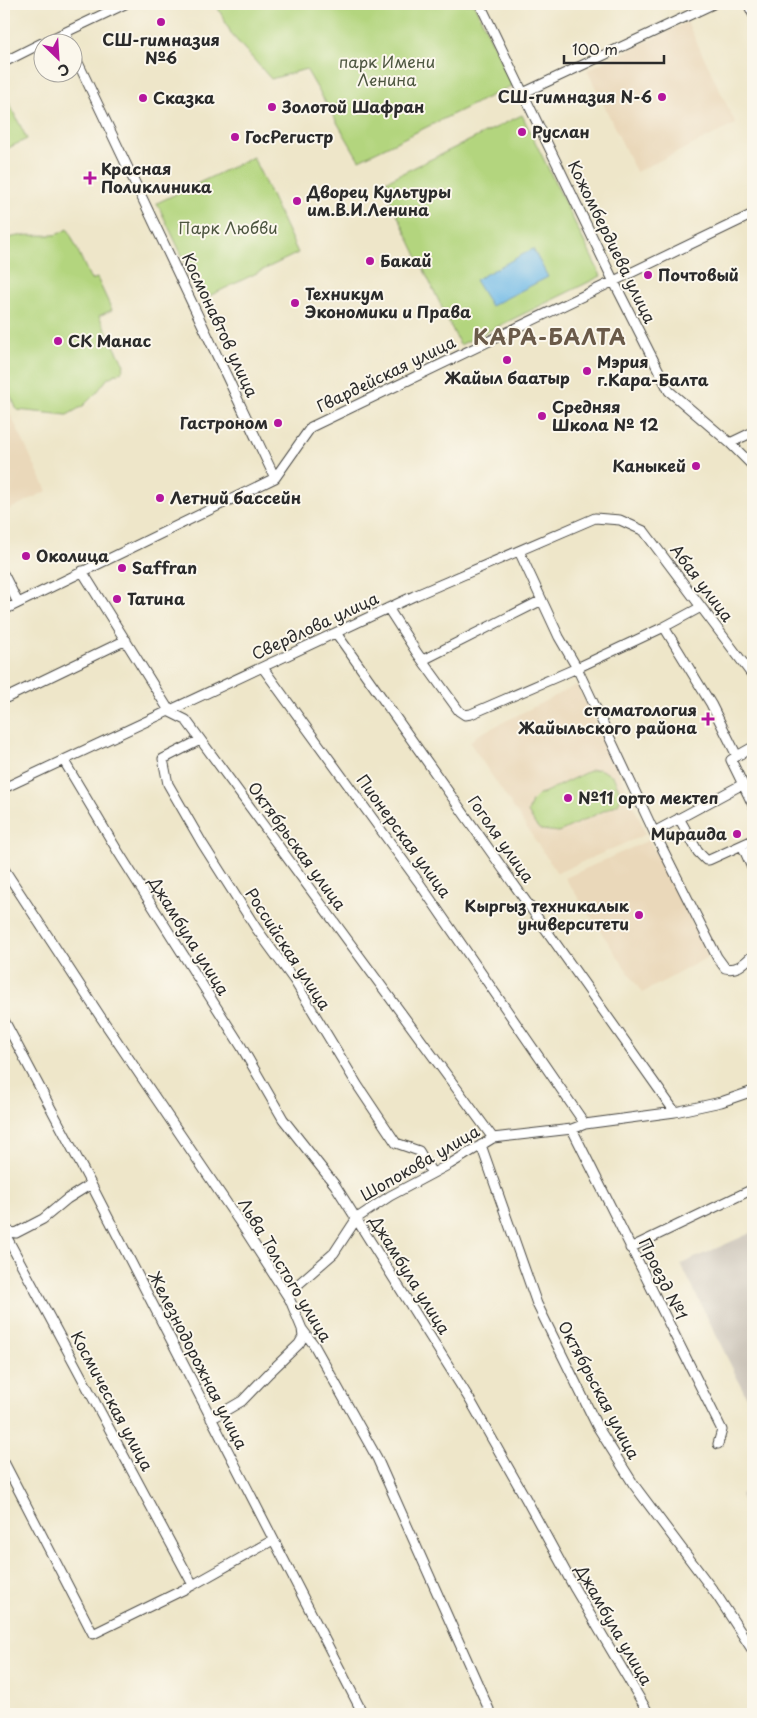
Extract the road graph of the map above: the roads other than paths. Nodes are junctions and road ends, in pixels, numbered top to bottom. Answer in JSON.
{"nodes":[{"id":1,"x":125,"y":4,"type":"edge"},
{"id":2,"x":480,"y":4,"type":"edge"},
{"id":3,"x":713,"y":4,"type":"edge"},
{"id":4,"x":748,"y":4,"type":"edge"},
{"id":5,"x":753,"y":14,"type":"edge"},
{"id":6,"x":67,"y":32,"type":"edge"},
{"id":7,"x":32,"y":49,"type":"edge"},
{"id":8,"x":4,"y":62,"type":"edge"},
{"id":9,"x":82,"y":71,"type":"edge"},
{"id":10,"x":523,"y":93,"type":"junction"},
{"id":11,"x":753,"y":214,"type":"edge"},
{"id":12,"x":614,"y":282,"type":"junction"},
{"id":13,"x":753,"y":432,"type":"edge"},
{"id":14,"x":730,"y":443,"type":"junction"},
{"id":15,"x":753,"y":466,"type":"edge"},
{"id":16,"x":276,"y":478,"type":"junction"},
{"id":17,"x":644,"y":531,"type":"joint"},
{"id":18,"x":518,"y":551,"type":"junction"},
{"id":19,"x":82,"y":572,"type":"junction"},
{"id":20,"x":4,"y":574,"type":"edge"},
{"id":21,"x":542,"y":600,"type":"junction"},
{"id":22,"x":18,"y":603,"type":"junction"},
{"id":23,"x":701,"y":606,"type":"junction"},
{"id":24,"x":388,"y":608,"type":"junction"},
{"id":25,"x":4,"y":610,"type":"edge"},
{"id":26,"x":664,"y":628,"type":"junction"},
{"id":27,"x":336,"y":633,"type":"junction"},
{"id":28,"x":126,"y":640,"type":"junction"},
{"id":29,"x":422,"y":660,"type":"junction"},
{"id":30,"x":263,"y":668,"type":"junction"},
{"id":31,"x":577,"y":668,"type":"junction"},
{"id":32,"x":753,"y":676,"type":"edge"},
{"id":33,"x":4,"y":699,"type":"edge"},
{"id":34,"x":170,"y":712,"type":"junction"},
{"id":35,"x":200,"y":740,"type":"junction"},
{"id":36,"x":753,"y":747,"type":"edge"},
{"id":37,"x":737,"y":756,"type":"junction"},
{"id":38,"x":64,"y":761,"type":"junction"},
{"id":39,"x":743,"y":784,"type":"junction"},
{"id":40,"x":4,"y":788,"type":"edge"},
{"id":41,"x":753,"y":805,"type":"edge"},
{"id":42,"x":679,"y":818,"type":"junction"},
{"id":43,"x":654,"y":832,"type":"junction"},
{"id":44,"x":753,"y":840,"type":"edge"},
{"id":45,"x":742,"y":845,"type":"junction"},
{"id":46,"x":4,"y":869,"type":"edge"},
{"id":47,"x":753,"y":870,"type":"edge"},
{"id":48,"x":753,"y":956,"type":"edge"},
{"id":49,"x":4,"y":1020,"type":"edge"},
{"id":50,"x":753,"y":1091,"type":"edge"},
{"id":51,"x":675,"y":1112,"type":"junction"},
{"id":52,"x":585,"y":1124,"type":"junction"},
{"id":53,"x":572,"y":1129,"type":"junction"},
{"id":54,"x":493,"y":1138,"type":"junction"},
{"id":55,"x":481,"y":1145,"type":"junction"},
{"id":56,"x":432,"y":1173,"type":"junction"},
{"id":57,"x":91,"y":1184,"type":"junction"},
{"id":58,"x":753,"y":1189,"type":"edge"},
{"id":59,"x":357,"y":1218,"type":"junction"},
{"id":60,"x":4,"y":1232,"type":"edge"},
{"id":61,"x":630,"y":1248,"type":"junction"},
{"id":62,"x":290,"y":1300,"type":"junction"},
{"id":63,"x":302,"y":1329,"type":"junction"},
{"id":64,"x":212,"y":1419,"type":"junction"},
{"id":65,"x":718,"y":1444,"type":"dead end"},
{"id":66,"x":4,"y":1462,"type":"edge"},
{"id":67,"x":273,"y":1540,"type":"junction"},
{"id":68,"x":193,"y":1585,"type":"junction"},
{"id":69,"x":753,"y":1651,"type":"edge"},
{"id":70,"x":363,"y":1714,"type":"edge"},
{"id":71,"x":491,"y":1714,"type":"edge"},
{"id":72,"x":649,"y":1714,"type":"edge"}],
"edges":[{"from":1,"to":6,"type":"street"},
{"from":2,"to":10,"type":"street","name":"Кожомбердиева улица"},
{"from":3,"to":10,"type":"street"},
{"from":4,"to":5,"type":"street"},
{"from":7,"to":8,"type":"street"},
{"from":9,"to":16,"type":"street","name":"Космонавтов улица"},
{"from":10,"to":12,"type":"street","name":"Кожомбердиева улица"},
{"from":11,"to":12,"type":"street","name":"Гвардейская улица"},
{"from":12,"to":14,"type":"street","name":"Кожомбердиева улица"},
{"from":12,"to":16,"type":"street","name":"Гвардейская улица"},
{"from":13,"to":14,"type":"street"},
{"from":14,"to":15,"type":"street","name":"Кожомбердиева улица"},
{"from":16,"to":19,"type":"street","name":"Гвардейская улица"},
{"from":17,"to":18,"type":"street","name":"Свердлова улица"},
{"from":17,"to":23,"type":"street","name":"Абая улица"},
{"from":18,"to":21,"type":"street"},
{"from":18,"to":24,"type":"street","name":"Свердлова улица"},
{"from":19,"to":22,"type":"street","name":"Гвардейская улица"},
{"from":19,"to":28,"type":"street","name":"Октябрьская улица"},
{"from":20,"to":22,"type":"street"},
{"from":21,"to":29,"type":"street"},
{"from":21,"to":31,"type":"street"},
{"from":22,"to":25,"type":"street","name":"Гвардейская улица"},
{"from":23,"to":26,"type":"street"},
{"from":23,"to":32,"type":"street","name":"Абая улица"},
{"from":24,"to":27,"type":"street","name":"Свердлова улица"},
{"from":24,"to":29,"type":"street"},
{"from":26,"to":31,"type":"street"},
{"from":26,"to":37,"type":"street"},
{"from":27,"to":30,"type":"street","name":"Свердлова улица"},
{"from":27,"to":51,"type":"street","name":"Гоголя улица"},
{"from":28,"to":33,"type":"street"},
{"from":28,"to":34,"type":"street","name":"Октябрьская улица"},
{"from":29,"to":31,"type":"street"},
{"from":30,"to":34,"type":"street","name":"Свердлова улица"},
{"from":30,"to":52,"type":"street","name":"Пионерская улица"},
{"from":31,"to":43,"type":"street"},
{"from":34,"to":35,"type":"street","name":"Октябрьская улица"},
{"from":34,"to":38,"type":"street","name":"Свердлова улица"},
{"from":35,"to":54,"type":"street","name":"Октябрьская улица"},
{"from":35,"to":56,"type":"street","name":"Российская улица"},
{"from":36,"to":37,"type":"street"},
{"from":37,"to":39,"type":"street"},
{"from":38,"to":40,"type":"street","name":"Свердлова улица"},
{"from":38,"to":59,"type":"street","name":"Джамбула улица"},
{"from":39,"to":41,"type":"street"},
{"from":39,"to":42,"type":"street"},
{"from":42,"to":43,"type":"street"},
{"from":42,"to":45,"type":"street"},
{"from":43,"to":48,"type":"street"},
{"from":44,"to":45,"type":"street"},
{"from":45,"to":47,"type":"street"},
{"from":46,"to":62,"type":"street","name":"Льва Толстого улица"},
{"from":49,"to":57,"type":"street","name":"Железнодорожная улица"},
{"from":50,"to":51,"type":"street","name":"Шопокова улица"},
{"from":51,"to":52,"type":"street","name":"Шопокова улица"},
{"from":52,"to":53,"type":"street","name":"Шопокова улица"},
{"from":53,"to":54,"type":"street","name":"Шопокова улица"},
{"from":53,"to":61,"type":"street","name":"Проезд №1"},
{"from":54,"to":55,"type":"street","name":"Шопокова улица"},
{"from":55,"to":56,"type":"street","name":"Шопокова улица"},
{"from":55,"to":69,"type":"street","name":"Октябрьская улица"},
{"from":56,"to":59,"type":"street","name":"Шопокова улица"},
{"from":57,"to":60,"type":"street"},
{"from":57,"to":64,"type":"street","name":"Железнодорожная улица"},
{"from":58,"to":61,"type":"street"},
{"from":59,"to":62,"type":"street","name":"Шопокова улица"},
{"from":59,"to":72,"type":"street","name":"Джамбула улица"},
{"from":60,"to":68,"type":"street","name":"Космическая улица"},
{"from":61,"to":65,"type":"street","name":"Проезд №1"},
{"from":62,"to":63,"type":"street","name":"Льва Толстого улица"},
{"from":63,"to":64,"type":"street"},
{"from":63,"to":71,"type":"street","name":"Льва Толстого улица"},
{"from":64,"to":67,"type":"street","name":"Железнодорожная улица"},
{"from":66,"to":68,"type":"street"},
{"from":67,"to":68,"type":"street"},
{"from":67,"to":70,"type":"street","name":"Железнодорожная улица"}]}
